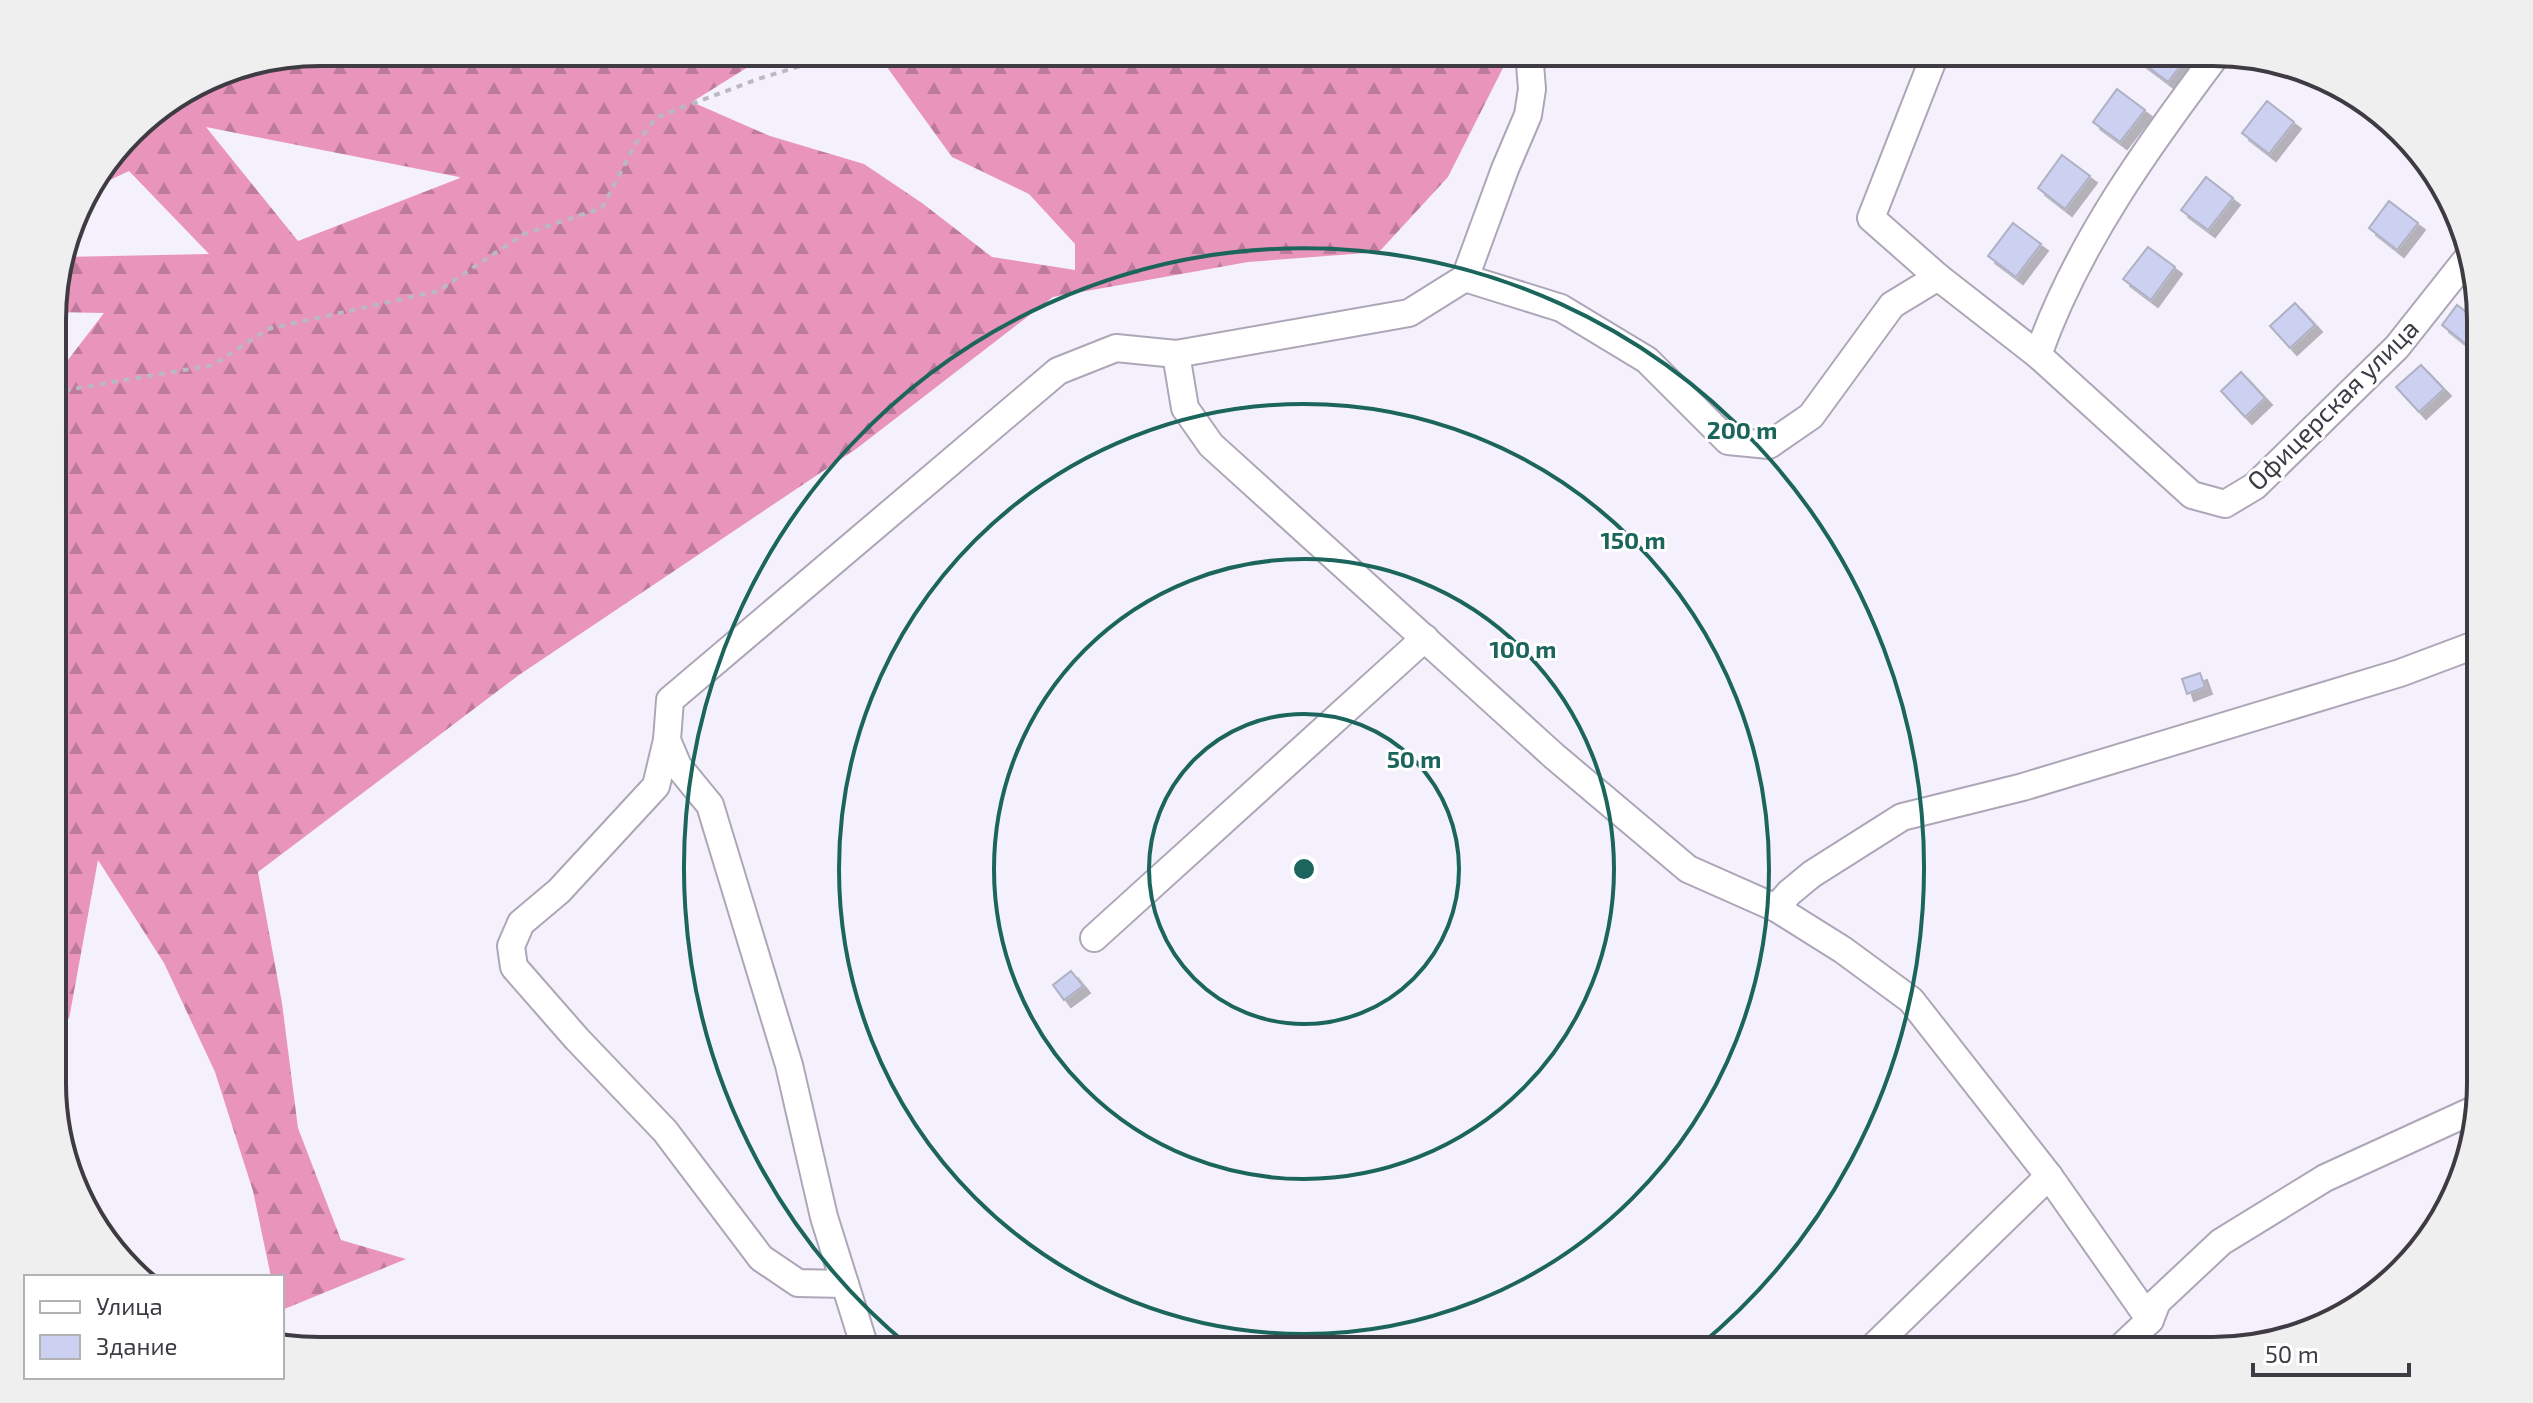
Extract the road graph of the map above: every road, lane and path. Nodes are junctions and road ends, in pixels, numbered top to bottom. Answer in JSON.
{"nodes":[{"id":1,"x":800,"y":66,"type":"edge"},
{"id":2,"x":1530,"y":66,"type":"edge"},
{"id":3,"x":1931,"y":66,"type":"edge"},
{"id":4,"x":2208,"y":66,"type":"edge"},
{"id":5,"x":2461,"y":266,"type":"edge"},
{"id":6,"x":1938,"y":277,"type":"junction"},
{"id":7,"x":1465,"y":278,"type":"junction"},
{"id":8,"x":1176,"y":354,"type":"junction"},
{"id":9,"x":2038,"y":355,"type":"junction"},
{"id":10,"x":66,"y":390,"type":"edge"},
{"id":11,"x":1425,"y":638,"type":"junction"},
{"id":12,"x":2466,"y":648,"type":"edge"},
{"id":13,"x":667,"y":740,"type":"junction"},
{"id":14,"x":1776,"y":908,"type":"junction"},
{"id":15,"x":1094,"y":938,"type":"dead end"},
{"id":16,"x":2464,"y":1114,"type":"edge"},
{"id":17,"x":2049,"y":1176,"type":"junction"},
{"id":18,"x":845,"y":1284,"type":"junction"},
{"id":19,"x":2150,"y":1320,"type":"junction"},
{"id":20,"x":1884,"y":1336,"type":"edge"},
{"id":21,"x":2133,"y":1336,"type":"edge"},
{"id":22,"x":862,"y":1337,"type":"edge"}],
"edges":[{"from":1,"to":10,"type":"path"},
{"from":2,"to":7,"type":"street"},
{"from":3,"to":6,"type":"street","name":"Офицерская улица"},
{"from":4,"to":9,"type":"street"},
{"from":5,"to":9,"type":"street","name":"Офицерская улица"},
{"from":6,"to":7,"type":"street"},
{"from":6,"to":9,"type":"street","name":"Офицерская улица"},
{"from":7,"to":8,"type":"street"},
{"from":8,"to":11,"type":"street"},
{"from":8,"to":13,"type":"street"},
{"from":11,"to":14,"type":"street"},
{"from":11,"to":15,"type":"street"},
{"from":12,"to":14,"type":"street"},
{"from":13,"to":18,"type":"street"},
{"from":13,"to":18,"type":"street"},
{"from":14,"to":17,"type":"street"},
{"from":16,"to":19,"type":"street"},
{"from":17,"to":19,"type":"street"},
{"from":17,"to":20,"type":"street"},
{"from":18,"to":22,"type":"street"},
{"from":19,"to":21,"type":"street"}]}
